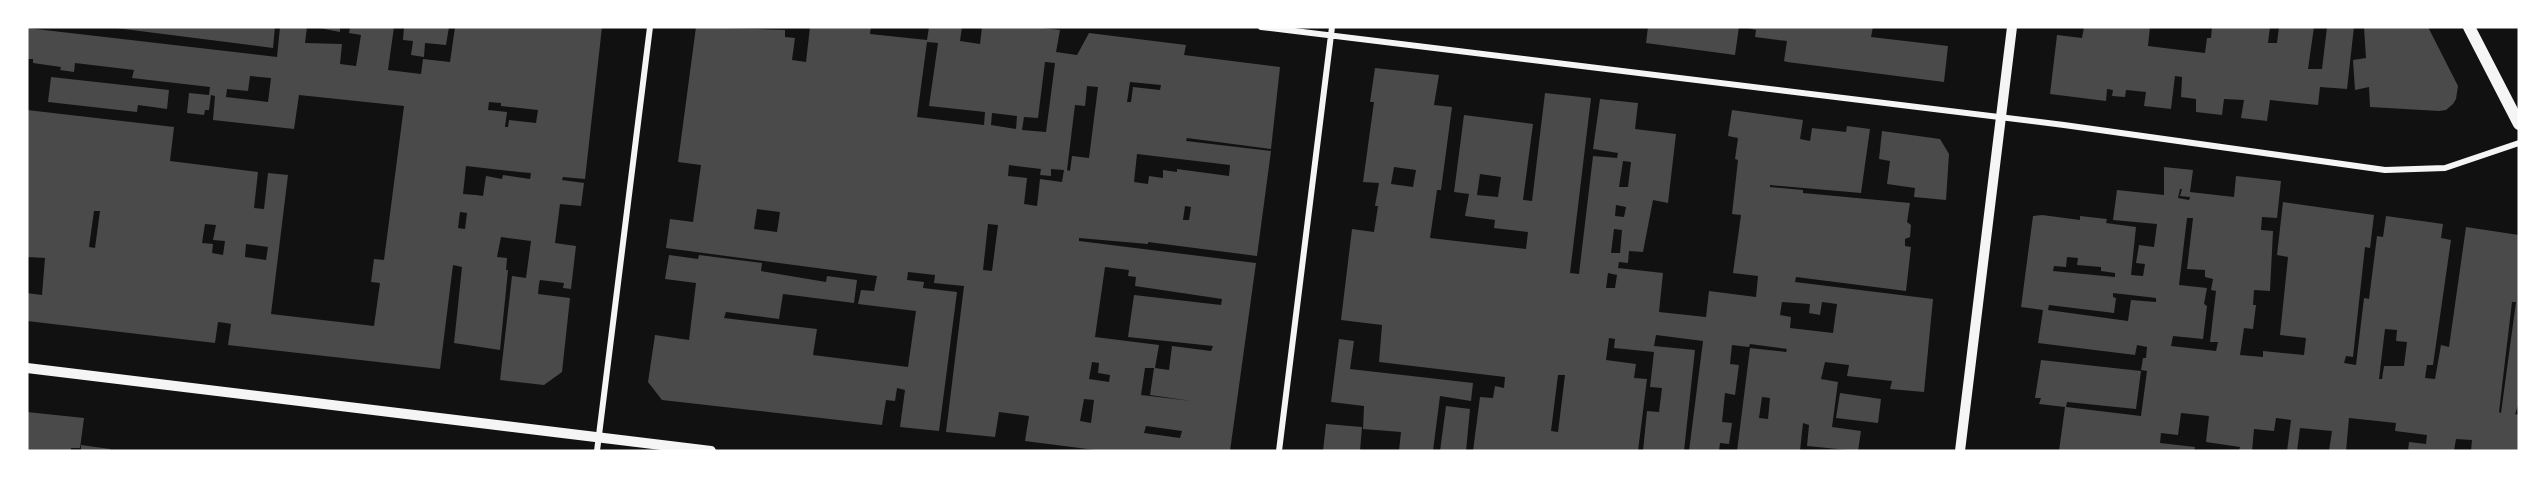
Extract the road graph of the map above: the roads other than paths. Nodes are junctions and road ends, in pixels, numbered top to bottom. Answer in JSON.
{"nodes":[{"id":1,"x":650,"y":27,"type":"edge"},
{"id":2,"x":1261,"y":27,"type":"edge"},
{"id":3,"x":1332,"y":27,"type":"edge"},
{"id":4,"x":2012,"y":27,"type":"edge"},
{"id":5,"x":2469,"y":27,"type":"edge"},
{"id":6,"x":1331,"y":36,"type":"junction"},
{"id":7,"x":2000,"y":117,"type":"junction"},
{"id":8,"x":2519,"y":124,"type":"edge"},
{"id":9,"x":2519,"y":142,"type":"edge"},
{"id":10,"x":27,"y":368,"type":"edge"},
{"id":11,"x":598,"y":437,"type":"junction"},
{"id":12,"x":597,"y":451,"type":"edge"},
{"id":13,"x":711,"y":451,"type":"edge"},
{"id":14,"x":1279,"y":451,"type":"edge"},
{"id":15,"x":1960,"y":451,"type":"edge"}],
"edges":[{"from":1,"to":11,"type":"street"},
{"from":2,"to":6,"type":"street"},
{"from":3,"to":6,"type":"street"},
{"from":4,"to":7,"type":"street"},
{"from":5,"to":8,"type":"main road"},
{"from":6,"to":7,"type":"street"},
{"from":6,"to":14,"type":"street"},
{"from":7,"to":9,"type":"street"},
{"from":7,"to":15,"type":"street"},
{"from":10,"to":11,"type":"street"},
{"from":11,"to":12,"type":"street"},
{"from":11,"to":13,"type":"street"}]}
